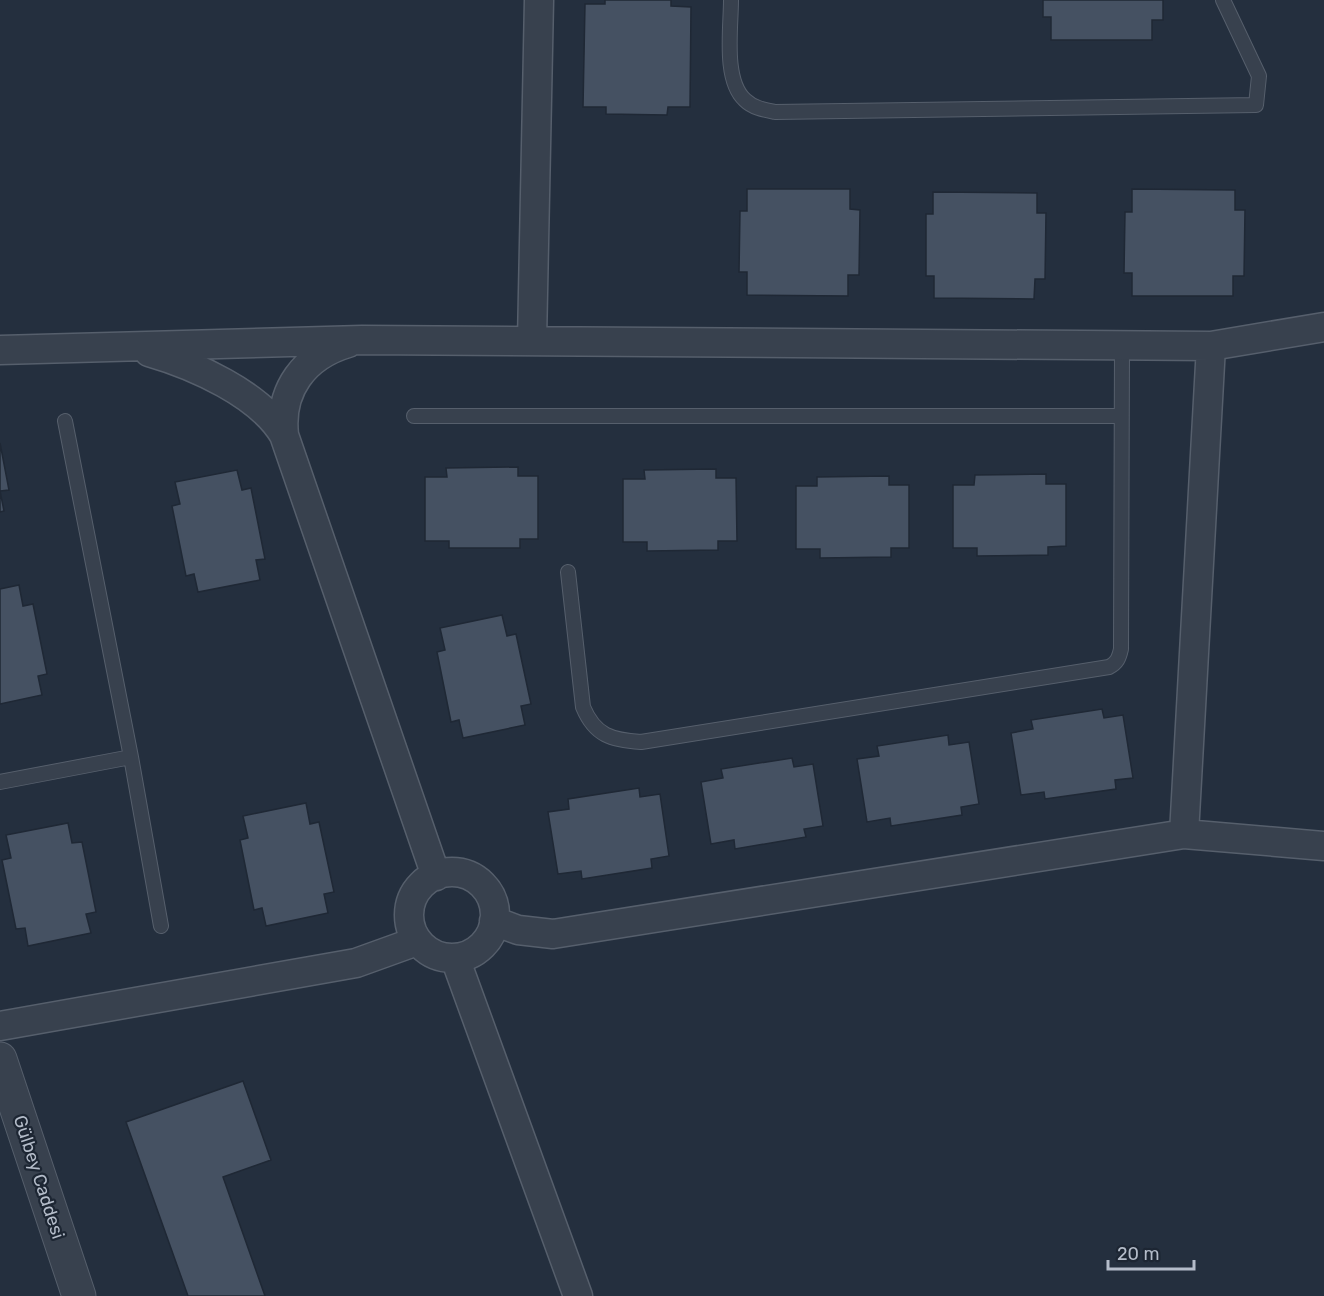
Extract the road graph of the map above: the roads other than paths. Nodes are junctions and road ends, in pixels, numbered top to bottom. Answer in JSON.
{"nodes":[{"id":1,"x":539,"y":0,"type":"edge"},
{"id":2,"x":731,"y":0,"type":"edge"},
{"id":3,"x":1222,"y":0,"type":"edge"},
{"id":4,"x":1324,"y":327,"type":"edge"},
{"id":5,"x":362,"y":340,"type":"junction"},
{"id":6,"x":532,"y":341,"type":"junction"},
{"id":7,"x":118,"y":346,"type":"junction"},
{"id":8,"x":1122,"y":346,"type":"junction"},
{"id":9,"x":1211,"y":346,"type":"junction"},
{"id":10,"x":0,"y":350,"type":"edge"},
{"id":11,"x":414,"y":416,"type":"dead end"},
{"id":12,"x":1121,"y":416,"type":"junction"},
{"id":13,"x":65,"y":421,"type":"dead end"},
{"id":14,"x":284,"y":435,"type":"junction"},
{"id":15,"x":568,"y":572,"type":"dead end"},
{"id":16,"x":131,"y":757,"type":"junction"},
{"id":17,"x":0,"y":782,"type":"edge"},
{"id":18,"x":1184,"y":834,"type":"junction"},
{"id":19,"x":1324,"y":846,"type":"edge"},
{"id":20,"x":436,"y":876,"type":"junction"},
{"id":21,"x":494,"y":921,"type":"junction"},
{"id":22,"x":161,"y":926,"type":"dead end"},
{"id":23,"x":417,"y":941,"type":"junction"},
{"id":24,"x":455,"y":958,"type":"junction"},
{"id":25,"x":0,"y":1026,"type":"edge"},
{"id":26,"x":0,"y":1059,"type":"edge"},
{"id":27,"x":79,"y":1296,"type":"edge"},
{"id":28,"x":578,"y":1296,"type":"edge"}],
"edges":[{"from":1,"to":6,"type":"street"},
{"from":2,"to":3,"type":"lane"},
{"from":4,"to":9,"type":"street"},
{"from":5,"to":6,"type":"street"},
{"from":5,"to":7,"type":"street"},
{"from":5,"to":14,"type":"street"},
{"from":6,"to":8,"type":"street"},
{"from":7,"to":10,"type":"street"},
{"from":7,"to":14,"type":"street"},
{"from":8,"to":9,"type":"street"},
{"from":8,"to":12,"type":"lane"},
{"from":9,"to":18,"type":"street"},
{"from":11,"to":12,"type":"lane"},
{"from":12,"to":15,"type":"lane"},
{"from":13,"to":16,"type":"lane"},
{"from":14,"to":20,"type":"street"},
{"from":16,"to":17,"type":"lane"},
{"from":16,"to":22,"type":"lane"},
{"from":18,"to":19,"type":"street"},
{"from":18,"to":21,"type":"street"},
{"from":20,"to":21,"type":"street"},
{"from":20,"to":23,"type":"street"},
{"from":21,"to":24,"type":"street"},
{"from":23,"to":24,"type":"street"},
{"from":23,"to":25,"type":"street"},
{"from":24,"to":28,"type":"street"},
{"from":26,"to":27,"type":"street","name":"Gülbey Caddesi"}]}
